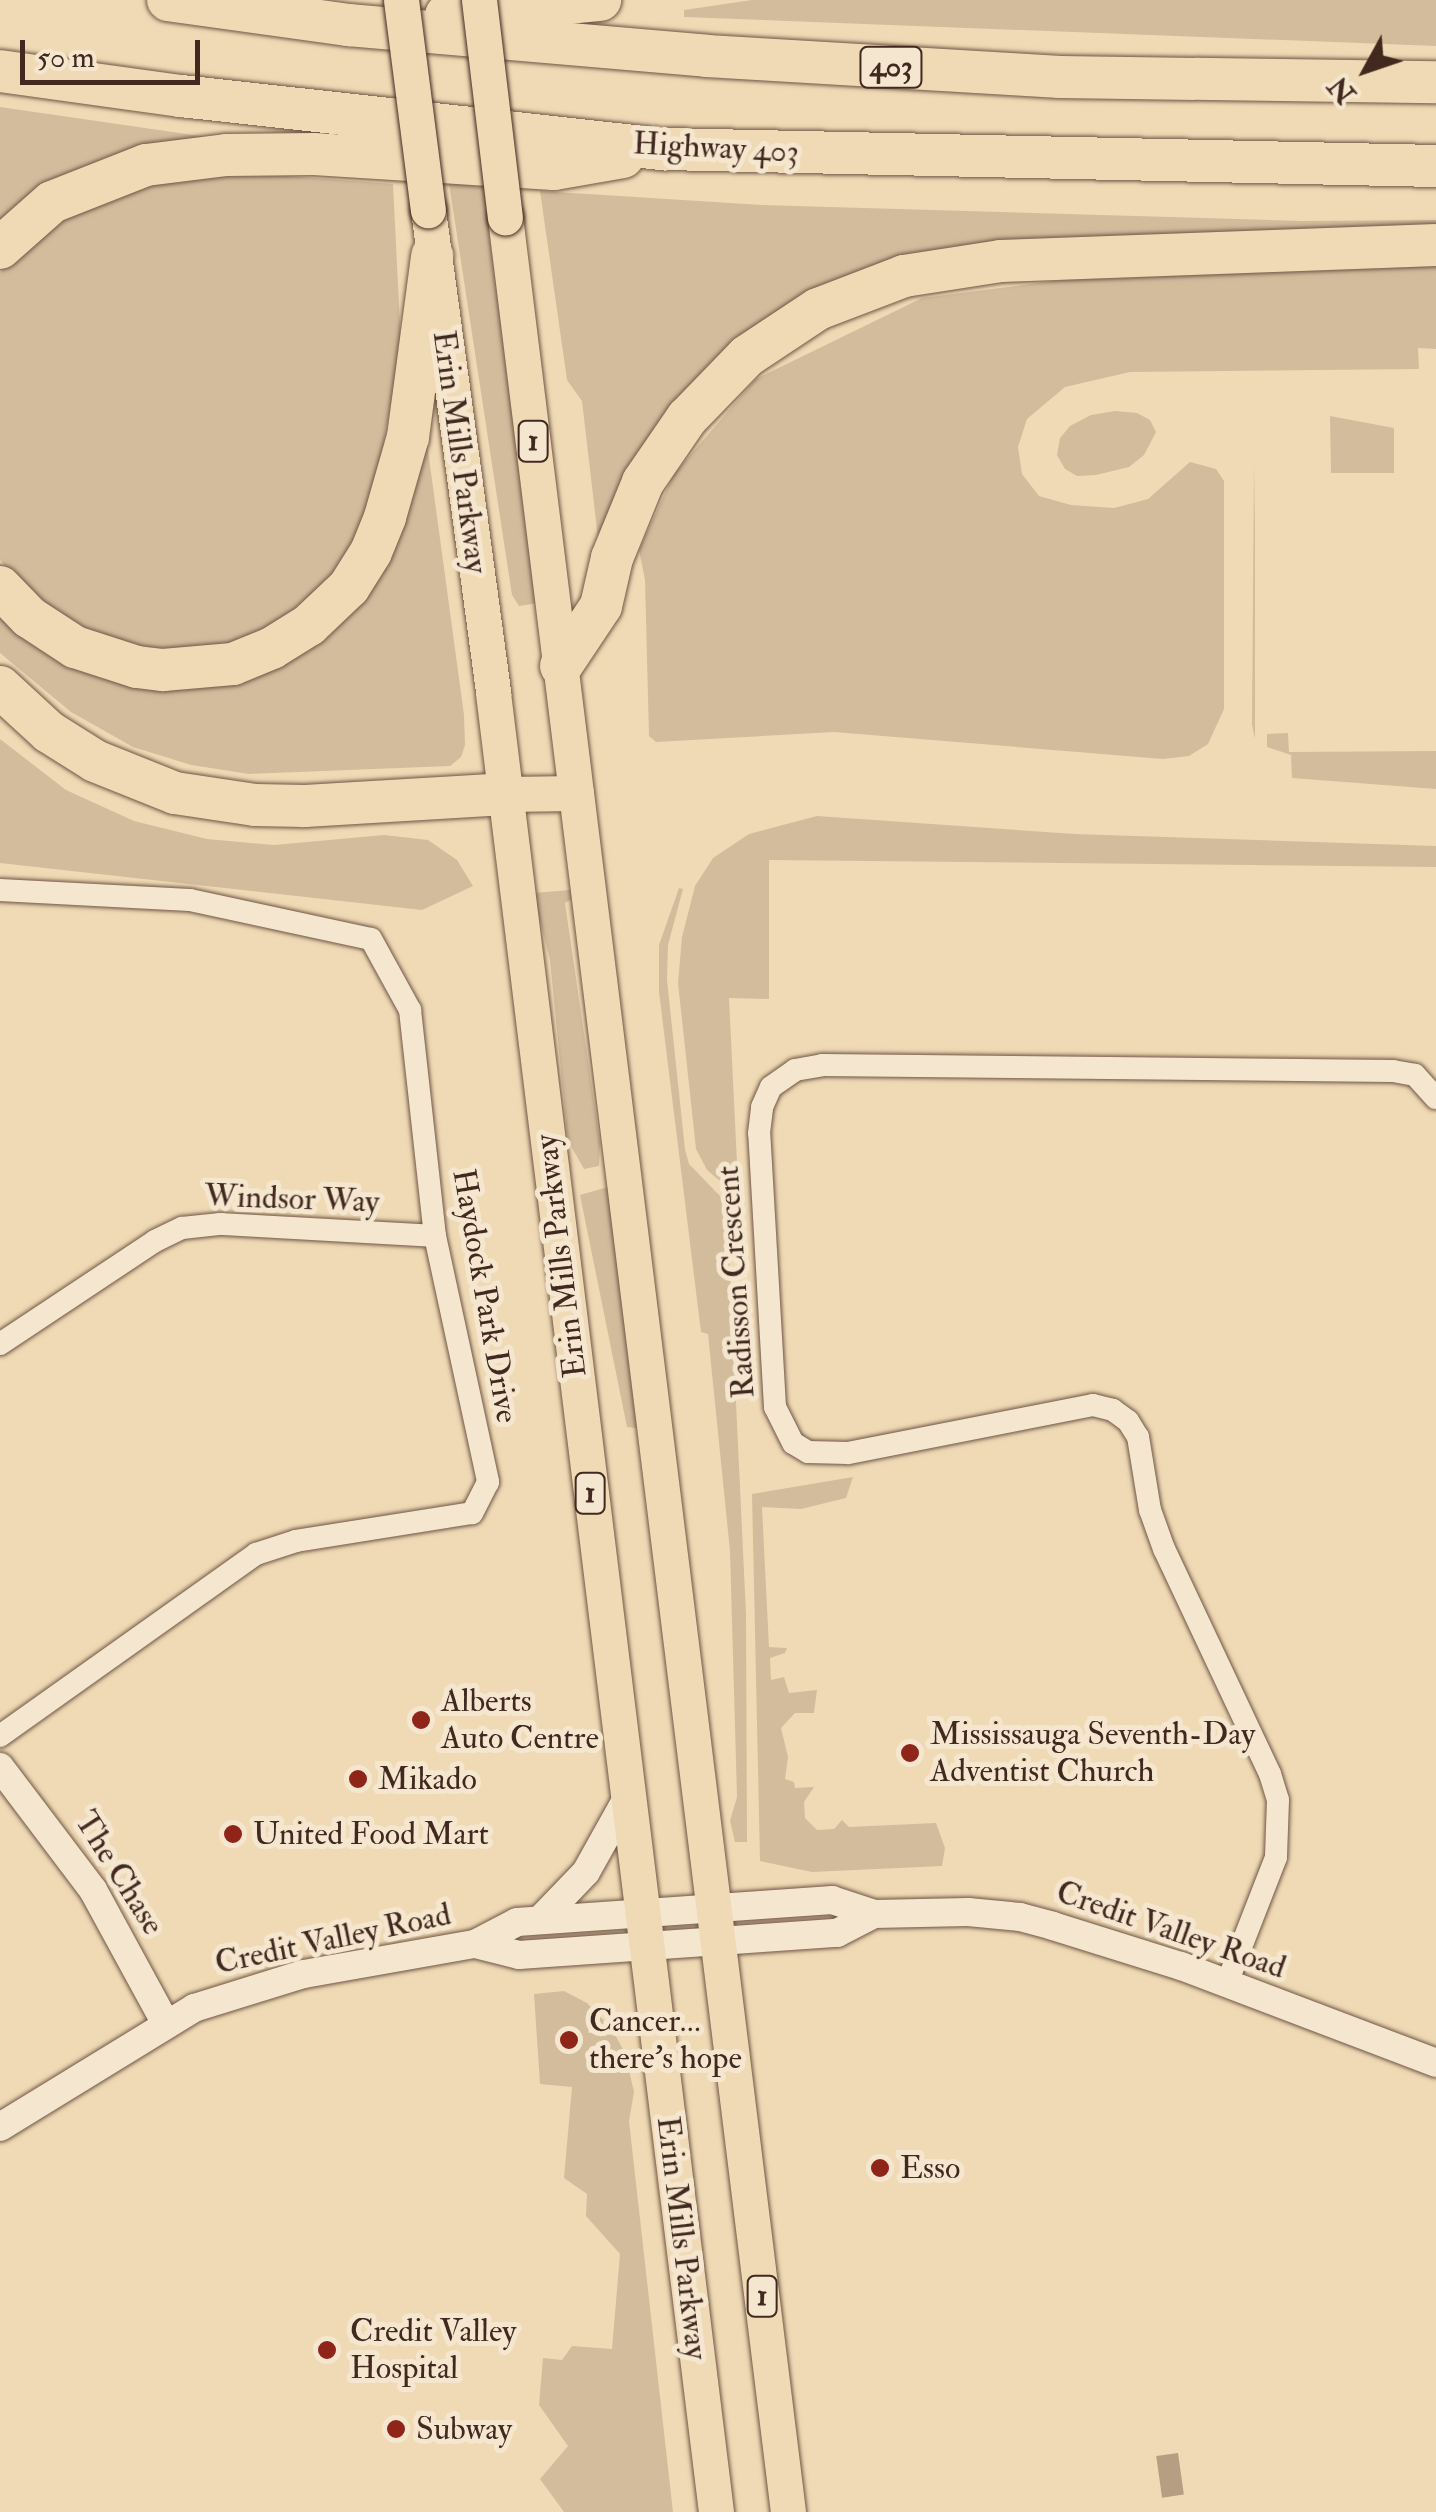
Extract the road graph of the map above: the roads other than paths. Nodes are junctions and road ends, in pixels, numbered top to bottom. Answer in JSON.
{"nodes":[{"id":1,"x":168,"y":0,"type":"edge"},
{"id":2,"x":401,"y":0,"type":"edge"},
{"id":3,"x":479,"y":0,"type":"edge"},
{"id":4,"x":600,"y":0,"type":"edge"},
{"id":5,"x":348,"y":25,"type":"junction"},
{"id":6,"x":0,"y":71,"type":"edge"},
{"id":7,"x":1436,"y":82,"type":"edge"},
{"id":8,"x":664,"y":149,"type":"junction"},
{"id":9,"x":1436,"y":166,"type":"edge"},
{"id":10,"x":1436,"y":245,"type":"edge"},
{"id":11,"x":0,"y":248,"type":"edge"},
{"id":12,"x":432,"y":256,"type":"junction"},
{"id":13,"x":0,"y":588,"type":"edge"},
{"id":14,"x":561,"y":666,"type":"junction"},
{"id":15,"x":0,"y":687,"type":"edge"},
{"id":16,"x":576,"y":793,"type":"junction"},
{"id":17,"x":505,"y":794,"type":"junction"},
{"id":18,"x":0,"y":890,"type":"edge"},
{"id":19,"x":1436,"y":1098,"type":"edge"},
{"id":20,"x":436,"y":1236,"type":"junction"},
{"id":21,"x":0,"y":1344,"type":"edge"},
{"id":22,"x":0,"y":1736,"type":"edge"},
{"id":23,"x":0,"y":1766,"type":"edge"},
{"id":24,"x":628,"y":1797,"type":"junction"},
{"id":25,"x":540,"y":1920,"type":"junction"},
{"id":26,"x":716,"y":1925,"type":"junction"},
{"id":27,"x":644,"y":1930,"type":"junction"},
{"id":28,"x":475,"y":1944,"type":"junction"},
{"id":29,"x":1227,"y":1983,"type":"junction"},
{"id":30,"x":166,"y":2024,"type":"junction"},
{"id":31,"x":1436,"y":2063,"type":"edge"},
{"id":32,"x":0,"y":2127,"type":"edge"},
{"id":33,"x":716,"y":2512,"type":"edge"},
{"id":34,"x":788,"y":2512,"type":"edge"}],
"edges":[{"from":1,"to":5,"type":"highway","number":"403"},
{"from":2,"to":12,"type":"main road","name":"Erin Mills Parkway","number":"1","bridge":true},
{"from":3,"to":14,"type":"main road","number":"1","bridge":true},
{"from":4,"to":5,"type":"highway"},
{"from":5,"to":7,"type":"highway","number":"403"},
{"from":6,"to":8,"type":"highway","name":"Highway 403"},
{"from":8,"to":9,"type":"highway","name":"Highway 403"},
{"from":8,"to":11,"type":"highway"},
{"from":10,"to":14,"type":"highway"},
{"from":12,"to":13,"type":"highway"},
{"from":12,"to":17,"type":"main road","name":"Erin Mills Parkway","number":"1"},
{"from":14,"to":16,"type":"main road","number":"1"},
{"from":15,"to":17,"type":"highway"},
{"from":16,"to":17,"type":"main road"},
{"from":16,"to":26,"type":"main road","number":"1"},
{"from":17,"to":24,"type":"main road","name":"Erin Mills Parkway","number":"1"},
{"from":18,"to":20,"type":"street","name":"Haydock Park Drive"},
{"from":19,"to":29,"type":"street","name":"Radisson Crescent"},
{"from":20,"to":21,"type":"street","name":"Windsor Way"},
{"from":20,"to":22,"type":"street","name":"Haydock Park Drive"},
{"from":23,"to":30,"type":"street","name":"The Chase"},
{"from":24,"to":25,"type":"street"},
{"from":24,"to":27,"type":"main road","name":"Erin Mills Parkway","number":"1"},
{"from":25,"to":27,"type":"street","name":"Credit Valley Road"},
{"from":25,"to":28,"type":"street","name":"Credit Valley Road"},
{"from":26,"to":27,"type":"street","name":"Credit Valley Road"},
{"from":26,"to":29,"type":"street","name":"Credit Valley Road"},
{"from":26,"to":34,"type":"main road","number":"1"},
{"from":27,"to":28,"type":"street","name":"Credit Valley Road"},
{"from":27,"to":33,"type":"main road","name":"Erin Mills Parkway","number":"1"},
{"from":28,"to":30,"type":"street","name":"Credit Valley Road"},
{"from":29,"to":31,"type":"street","name":"Credit Valley Road"},
{"from":30,"to":32,"type":"street","name":"Credit Valley Road"}]}
